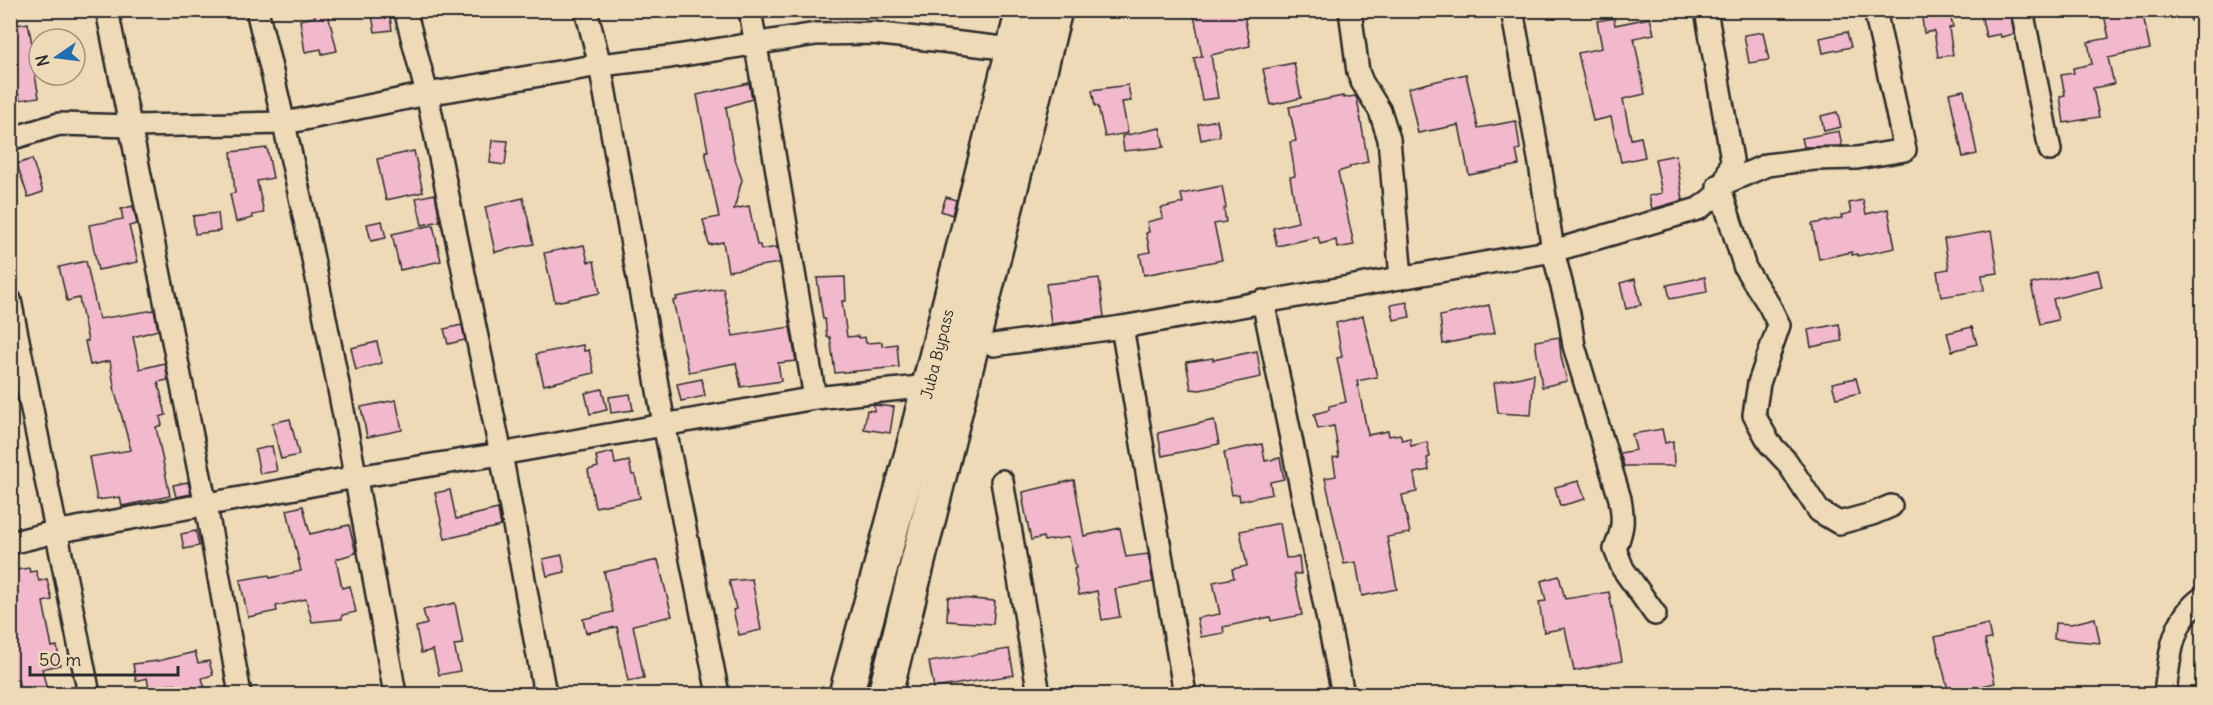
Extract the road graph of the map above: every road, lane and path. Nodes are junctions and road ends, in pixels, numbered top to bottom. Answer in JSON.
{"nodes":[{"id":1,"x":107,"y":10,"type":"edge"},
{"id":2,"x":257,"y":10,"type":"edge"},
{"id":3,"x":405,"y":10,"type":"edge"},
{"id":4,"x":586,"y":10,"type":"edge"},
{"id":5,"x":750,"y":10,"type":"edge"},
{"id":6,"x":1023,"y":10,"type":"edge"},
{"id":7,"x":1055,"y":10,"type":"edge"},
{"id":8,"x":1350,"y":10,"type":"edge"},
{"id":9,"x":1512,"y":10,"type":"edge"},
{"id":10,"x":1706,"y":10,"type":"edge"},
{"id":11,"x":1875,"y":10,"type":"edge"},
{"id":12,"x":2022,"y":10,"type":"edge"},
{"id":13,"x":2199,"y":10,"type":"edge"},
{"id":14,"x":2202,"y":15,"type":"edge"},
{"id":15,"x":756,"y":45,"type":"junction"},
{"id":16,"x":1012,"y":50,"type":"junction"},
{"id":17,"x":600,"y":65,"type":"junction"},
{"id":18,"x":428,"y":94,"type":"junction"},
{"id":19,"x":285,"y":123,"type":"junction"},
{"id":20,"x":132,"y":126,"type":"junction"},
{"id":21,"x":10,"y":139,"type":"edge"},
{"id":22,"x":2050,"y":150,"type":"dead end"},
{"id":23,"x":1719,"y":185,"type":"junction"},
{"id":24,"x":1698,"y":208,"type":"junction"},
{"id":25,"x":1553,"y":251,"type":"junction"},
{"id":26,"x":1401,"y":278,"type":"junction"},
{"id":27,"x":10,"y":300,"type":"edge"},
{"id":28,"x":1263,"y":301,"type":"junction"},
{"id":29,"x":1122,"y":327,"type":"junction"},
{"id":30,"x":994,"y":345,"type":"dead end"},
{"id":31,"x":929,"y":386,"type":"junction"},
{"id":32,"x":815,"y":398,"type":"junction"},
{"id":33,"x":664,"y":424,"type":"junction"},
{"id":34,"x":501,"y":454,"type":"junction"},
{"id":35,"x":356,"y":477,"type":"junction"},
{"id":36,"x":1002,"y":481,"type":"dead end"},
{"id":37,"x":206,"y":506,"type":"junction"},
{"id":38,"x":1891,"y":506,"type":"dead end"},
{"id":39,"x":55,"y":532,"type":"junction"},
{"id":40,"x":10,"y":543,"type":"edge"},
{"id":41,"x":2202,"y":598,"type":"edge"},
{"id":42,"x":1655,"y":614,"type":"dead end"},
{"id":43,"x":89,"y":694,"type":"edge"},
{"id":44,"x":240,"y":694,"type":"edge"},
{"id":45,"x":395,"y":694,"type":"edge"},
{"id":46,"x":545,"y":694,"type":"edge"},
{"id":47,"x":718,"y":694,"type":"edge"},
{"id":48,"x":846,"y":694,"type":"edge"},
{"id":49,"x":885,"y":694,"type":"edge"},
{"id":50,"x":1039,"y":694,"type":"edge"},
{"id":51,"x":1185,"y":694,"type":"edge"},
{"id":52,"x":1343,"y":694,"type":"edge"},
{"id":53,"x":2165,"y":694,"type":"edge"}],
"edges":[{"from":1,"to":20,"type":"street"},
{"from":2,"to":19,"type":"street"},
{"from":3,"to":18,"type":"street"},
{"from":4,"to":17,"type":"street"},
{"from":5,"to":15,"type":"street"},
{"from":6,"to":16,"type":"main road","name":"Juba Bypass"},
{"from":7,"to":49,"type":"main road","name":"Juba Bypass"},
{"from":8,"to":26,"type":"street"},
{"from":9,"to":25,"type":"street"},
{"from":10,"to":24,"type":"street"},
{"from":11,"to":23,"type":"street"},
{"from":12,"to":22,"type":"street"},
{"from":13,"to":14,"type":"street"},
{"from":15,"to":16,"type":"street"},
{"from":15,"to":17,"type":"street"},
{"from":15,"to":32,"type":"street"},
{"from":16,"to":31,"type":"main road","name":"Juba Bypass"},
{"from":17,"to":18,"type":"street"},
{"from":17,"to":33,"type":"street"},
{"from":18,"to":19,"type":"street"},
{"from":18,"to":34,"type":"street"},
{"from":19,"to":20,"type":"street"},
{"from":19,"to":35,"type":"street"},
{"from":20,"to":21,"type":"street"},
{"from":20,"to":37,"type":"street"},
{"from":23,"to":24,"type":"street"},
{"from":23,"to":38,"type":"street"},
{"from":24,"to":25,"type":"street"},
{"from":25,"to":26,"type":"street"},
{"from":25,"to":42,"type":"street"},
{"from":26,"to":28,"type":"street"},
{"from":27,"to":39,"type":"street"},
{"from":28,"to":29,"type":"street"},
{"from":28,"to":52,"type":"street"},
{"from":29,"to":30,"type":"street"},
{"from":29,"to":51,"type":"street"},
{"from":31,"to":32,"type":"street"},
{"from":31,"to":48,"type":"main road","name":"Juba Bypass"},
{"from":32,"to":33,"type":"street"},
{"from":33,"to":34,"type":"street"},
{"from":33,"to":47,"type":"street"},
{"from":34,"to":35,"type":"street"},
{"from":34,"to":46,"type":"street"},
{"from":35,"to":37,"type":"street"},
{"from":35,"to":45,"type":"street"},
{"from":36,"to":50,"type":"street"},
{"from":37,"to":39,"type":"street"},
{"from":37,"to":44,"type":"street"},
{"from":39,"to":40,"type":"street"},
{"from":39,"to":43,"type":"street"},
{"from":41,"to":53,"type":"street"}]}
